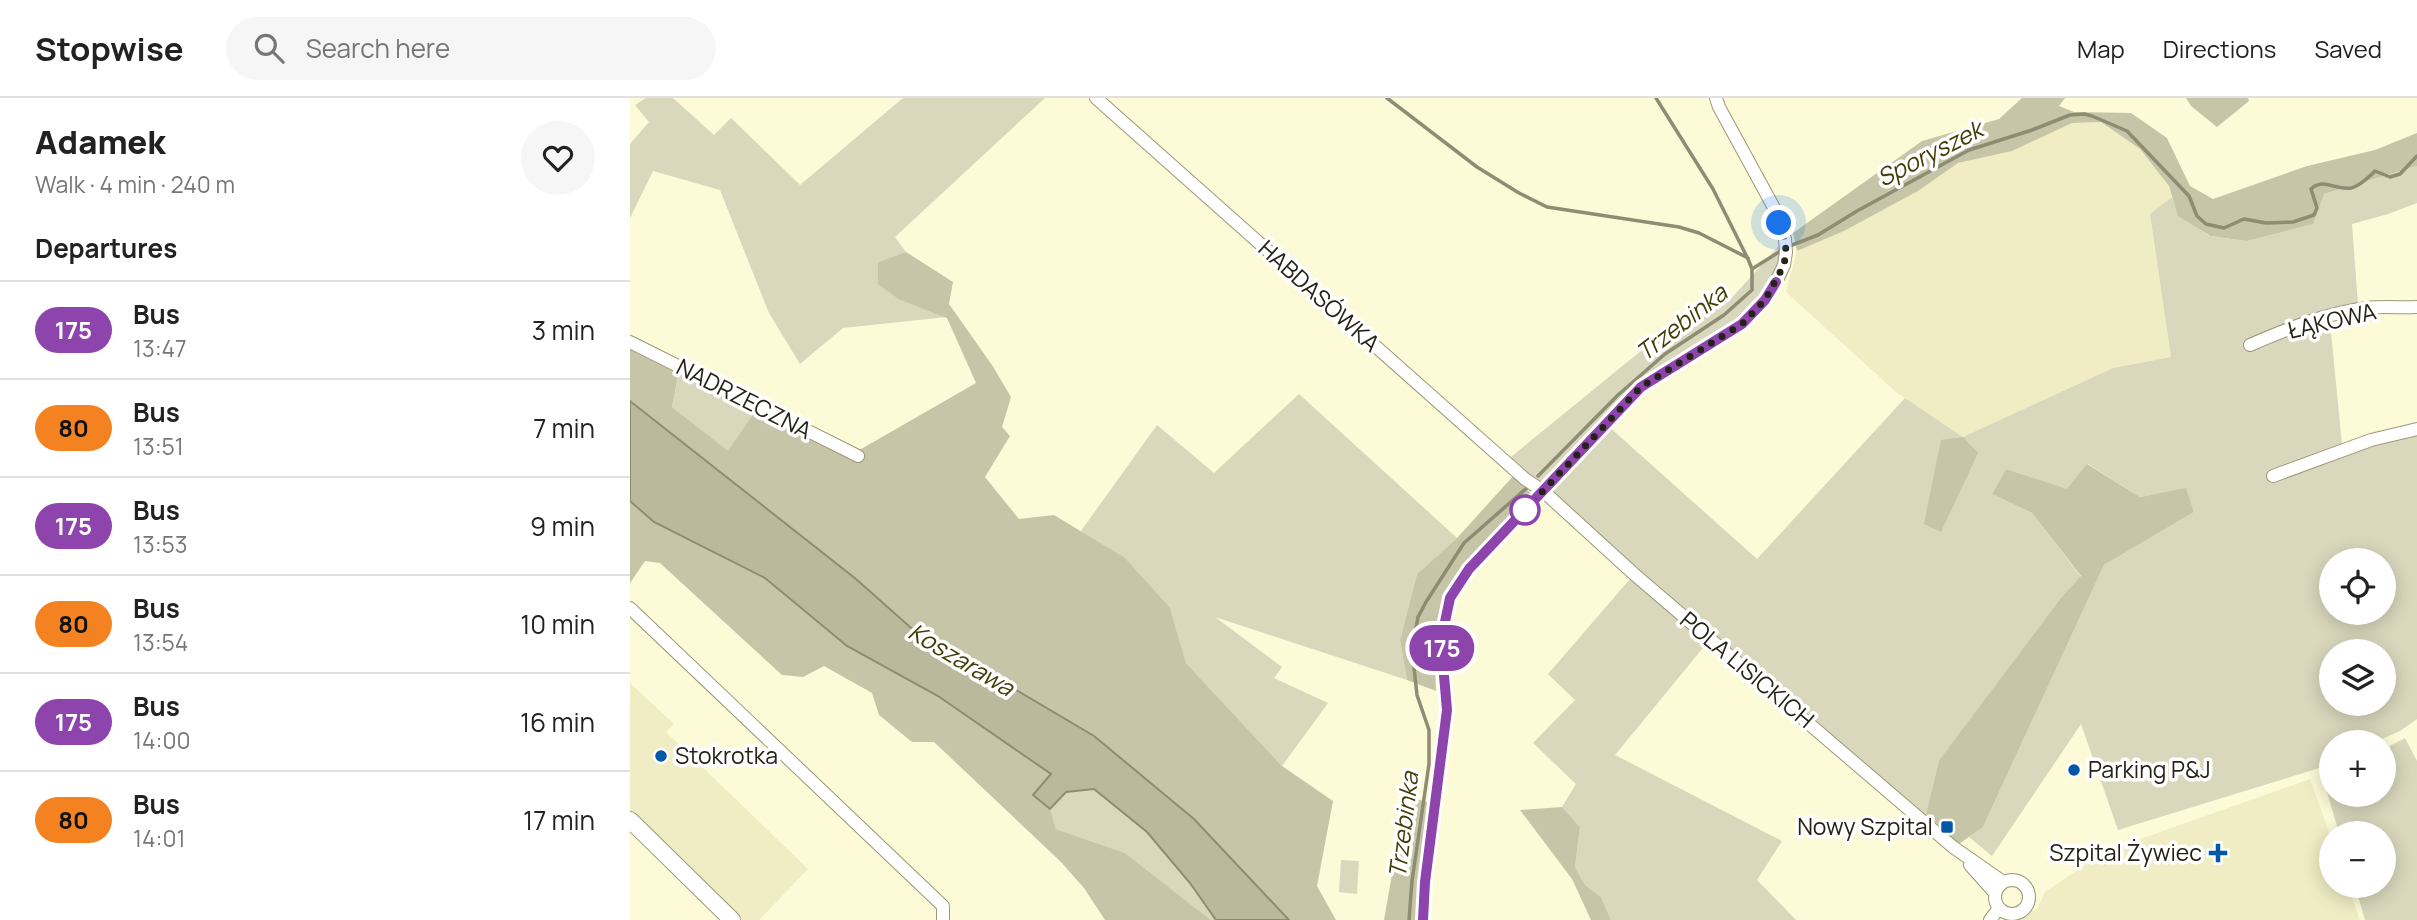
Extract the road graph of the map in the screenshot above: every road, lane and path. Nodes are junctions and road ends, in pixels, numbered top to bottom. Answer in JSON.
{"nodes":[{"id":1,"x":1096,"y":98,"type":"edge"},
{"id":2,"x":1716,"y":98,"type":"edge"},
{"id":3,"x":2417,"y":307,"type":"edge"},
{"id":4,"x":630,"y":342,"type":"edge"},
{"id":5,"x":2250,"y":345,"type":"dead end"},
{"id":6,"x":2417,"y":429,"type":"edge"},
{"id":7,"x":858,"y":456,"type":"dead end"},
{"id":8,"x":2273,"y":476,"type":"dead end"},
{"id":9,"x":1543,"y":491,"type":"junction"},
{"id":10,"x":630,"y":608,"type":"edge"},
{"id":11,"x":630,"y":820,"type":"edge"},
{"id":12,"x":1999,"y":887,"type":"junction"},
{"id":13,"x":1999,"y":908,"type":"junction"},
{"id":14,"x":732,"y":920,"type":"edge"},
{"id":15,"x":943,"y":920,"type":"edge"},
{"id":16,"x":1423,"y":920,"type":"edge"},
{"id":17,"x":1990,"y":920,"type":"edge"}],
"edges":[{"from":1,"to":9,"type":"street","name":"HABDASÓWKA"},
{"from":2,"to":9,"type":"street"},
{"from":3,"to":5,"type":"street","name":"ŁĄKOWA"},
{"from":4,"to":7,"type":"street","name":"NADRZECZNA"},
{"from":6,"to":8,"type":"street"},
{"from":9,"to":12,"type":"street","name":"POLA LISICKICH"},
{"from":9,"to":16,"type":"street"},
{"from":10,"to":15,"type":"street"},
{"from":11,"to":14,"type":"main road"},
{"from":12,"to":13,"type":"street"},
{"from":12,"to":13,"type":"street"},
{"from":13,"to":17,"type":"street"}]}
